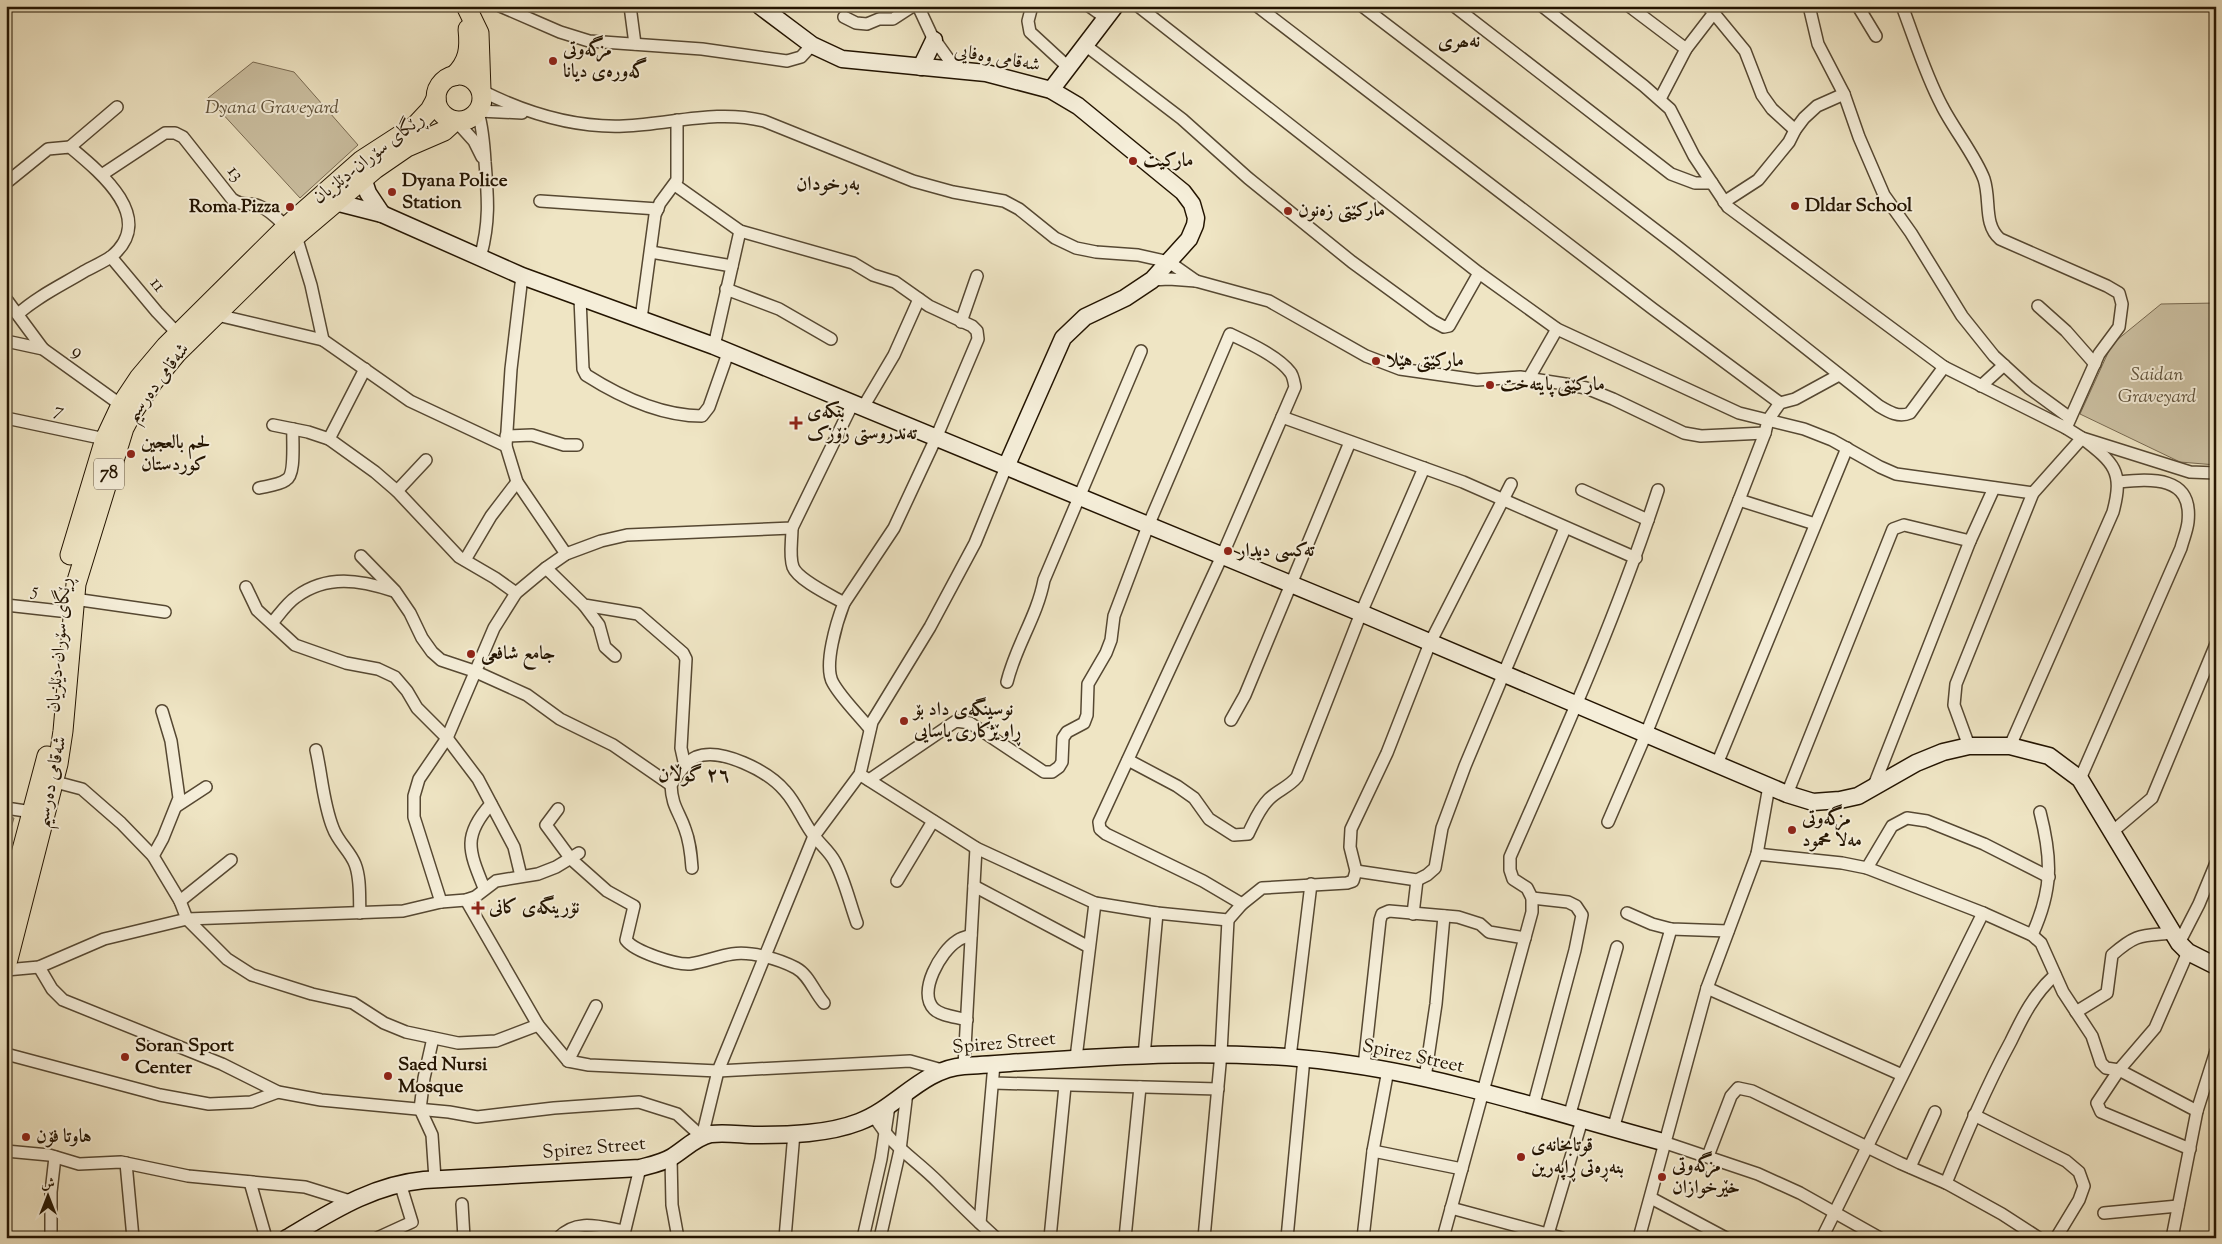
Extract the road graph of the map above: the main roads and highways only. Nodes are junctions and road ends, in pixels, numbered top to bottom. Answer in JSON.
{"nodes":[{"id":1,"x":468,"y":11,"type":"edge"},
{"id":2,"x":454,"y":76,"type":"junction"},
{"id":3,"x":481,"y":91,"type":"junction"},
{"id":4,"x":436,"y":99,"type":"junction"},
{"id":5,"x":455,"y":121,"type":"junction"},
{"id":6,"x":291,"y":232,"type":"junction"},
{"id":7,"x":99,"y":481,"type":"junction"},
{"id":8,"x":48,"y":779,"type":"junction"},
{"id":9,"x":6,"y":910,"type":"edge"},
{"id":10,"x":6,"y":968,"type":"edge"}],
"edges":[{"from":1,"to":2,"type":"main road"},
{"from":1,"to":3,"type":"main road"},
{"from":2,"to":3,"type":"main road"},
{"from":2,"to":4,"type":"main road"},
{"from":3,"to":5,"type":"main road"},
{"from":4,"to":5,"type":"main road"},
{"from":4,"to":6,"type":"main road","name":"ڕێگای سۆران-دێلزیان","number":"78"},
{"from":5,"to":6,"type":"main road","name":"شەقامی دەرسیم","number":"78"},
{"from":6,"to":7,"type":"main road","name":"شەقامی دەرسیم","number":"78"},
{"from":6,"to":7,"type":"main road","name":"ڕێگای سۆران-دێلزیان","number":"78"},
{"from":7,"to":8,"type":"main road","name":"ڕێگای سۆران-دێلزیان","number":"78"},
{"from":8,"to":9,"type":"main road","name":"ڕێگای سۆران-دێلزیان","number":"78"},
{"from":8,"to":10,"type":"main road","name":"شەقامی دەرسیم","number":"78"}]}
